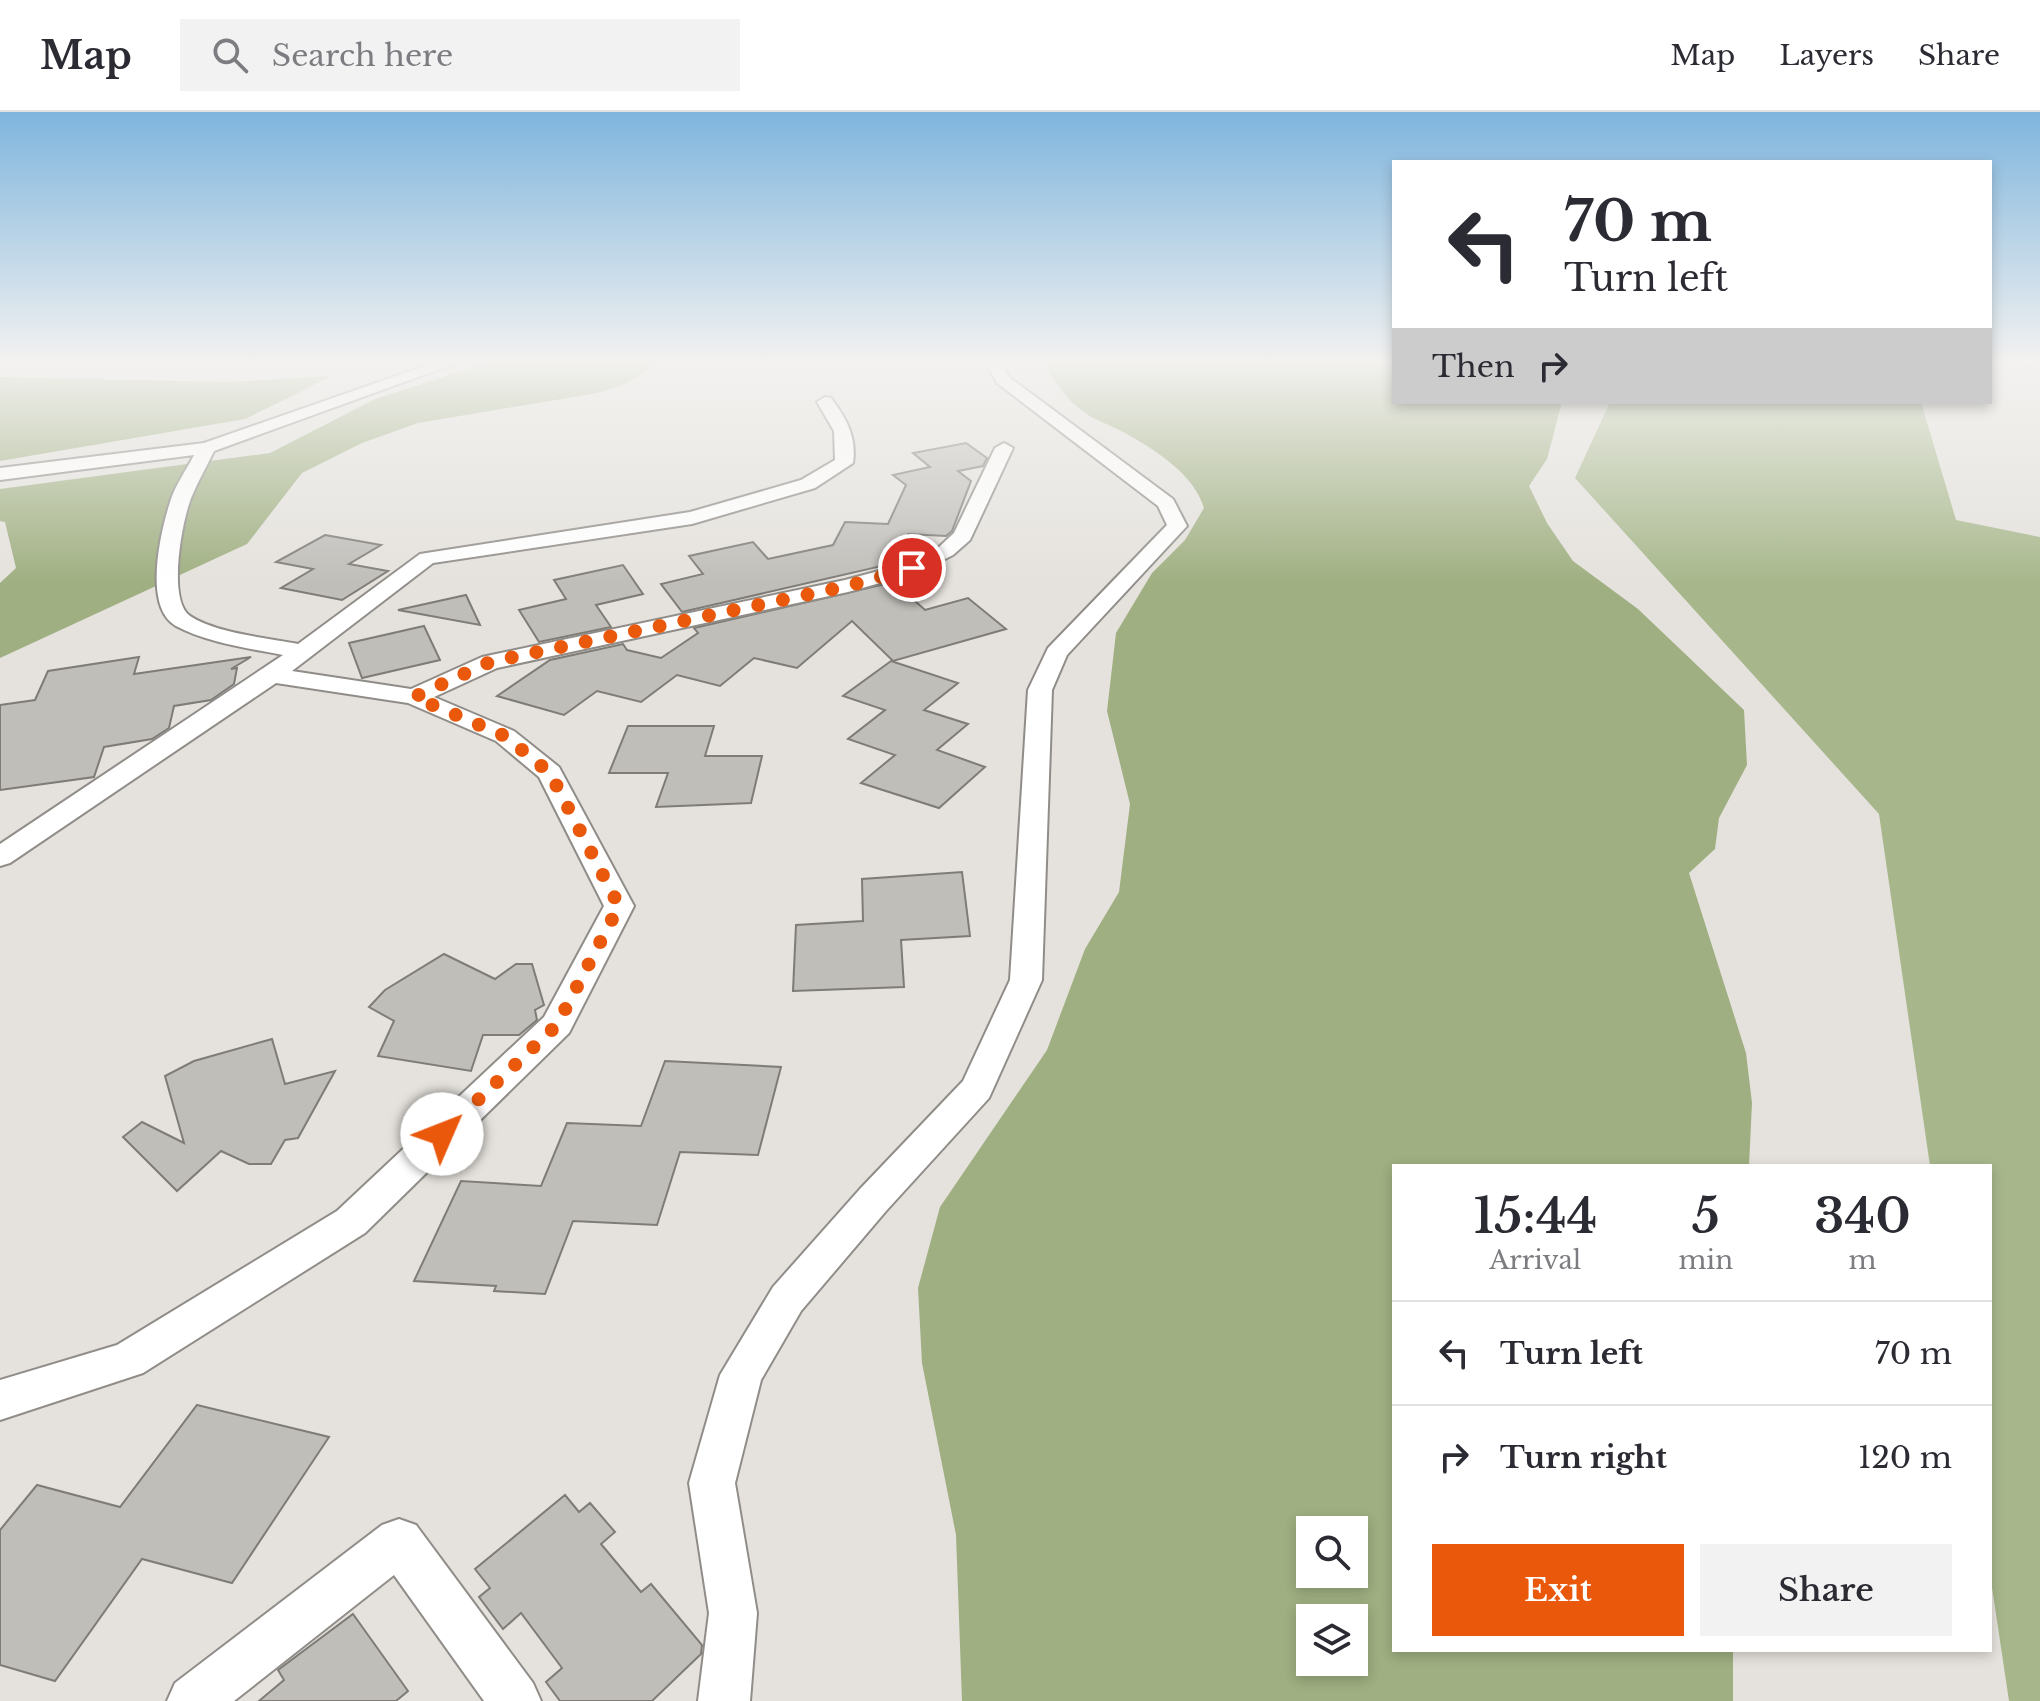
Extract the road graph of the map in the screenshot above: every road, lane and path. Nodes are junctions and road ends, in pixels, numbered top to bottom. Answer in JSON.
{"nodes":[{"id":1,"x":244,"y":435,"type":"edge"},
{"id":2,"x":844,"y":435,"type":"edge"},
{"id":3,"x":1076,"y":435,"type":"edge"},
{"id":4,"x":207,"y":448,"type":"junction"},
{"id":5,"x":1004,"y":448,"type":"dead end"},
{"id":6,"x":0,"y":474,"type":"edge"},
{"id":7,"x":302,"y":652,"type":"junction"},
{"id":8,"x":272,"y":675,"type":"junction"},
{"id":9,"x":414,"y":697,"type":"junction"},
{"id":10,"x":0,"y":857,"type":"edge"},
{"id":11,"x":0,"y":1400,"type":"edge"},
{"id":12,"x":193,"y":1701,"type":"edge"},
{"id":13,"x":515,"y":1701,"type":"edge"},
{"id":14,"x":724,"y":1701,"type":"edge"}],
"edges":[{"from":1,"to":4,"type":"street"},
{"from":2,"to":7,"type":"street"},
{"from":3,"to":14,"type":"street"},
{"from":4,"to":6,"type":"street"},
{"from":4,"to":7,"type":"street"},
{"from":5,"to":9,"type":"street"},
{"from":7,"to":8,"type":"street"},
{"from":8,"to":9,"type":"street"},
{"from":8,"to":10,"type":"street"},
{"from":9,"to":11,"type":"street"},
{"from":12,"to":13,"type":"street"}]}
